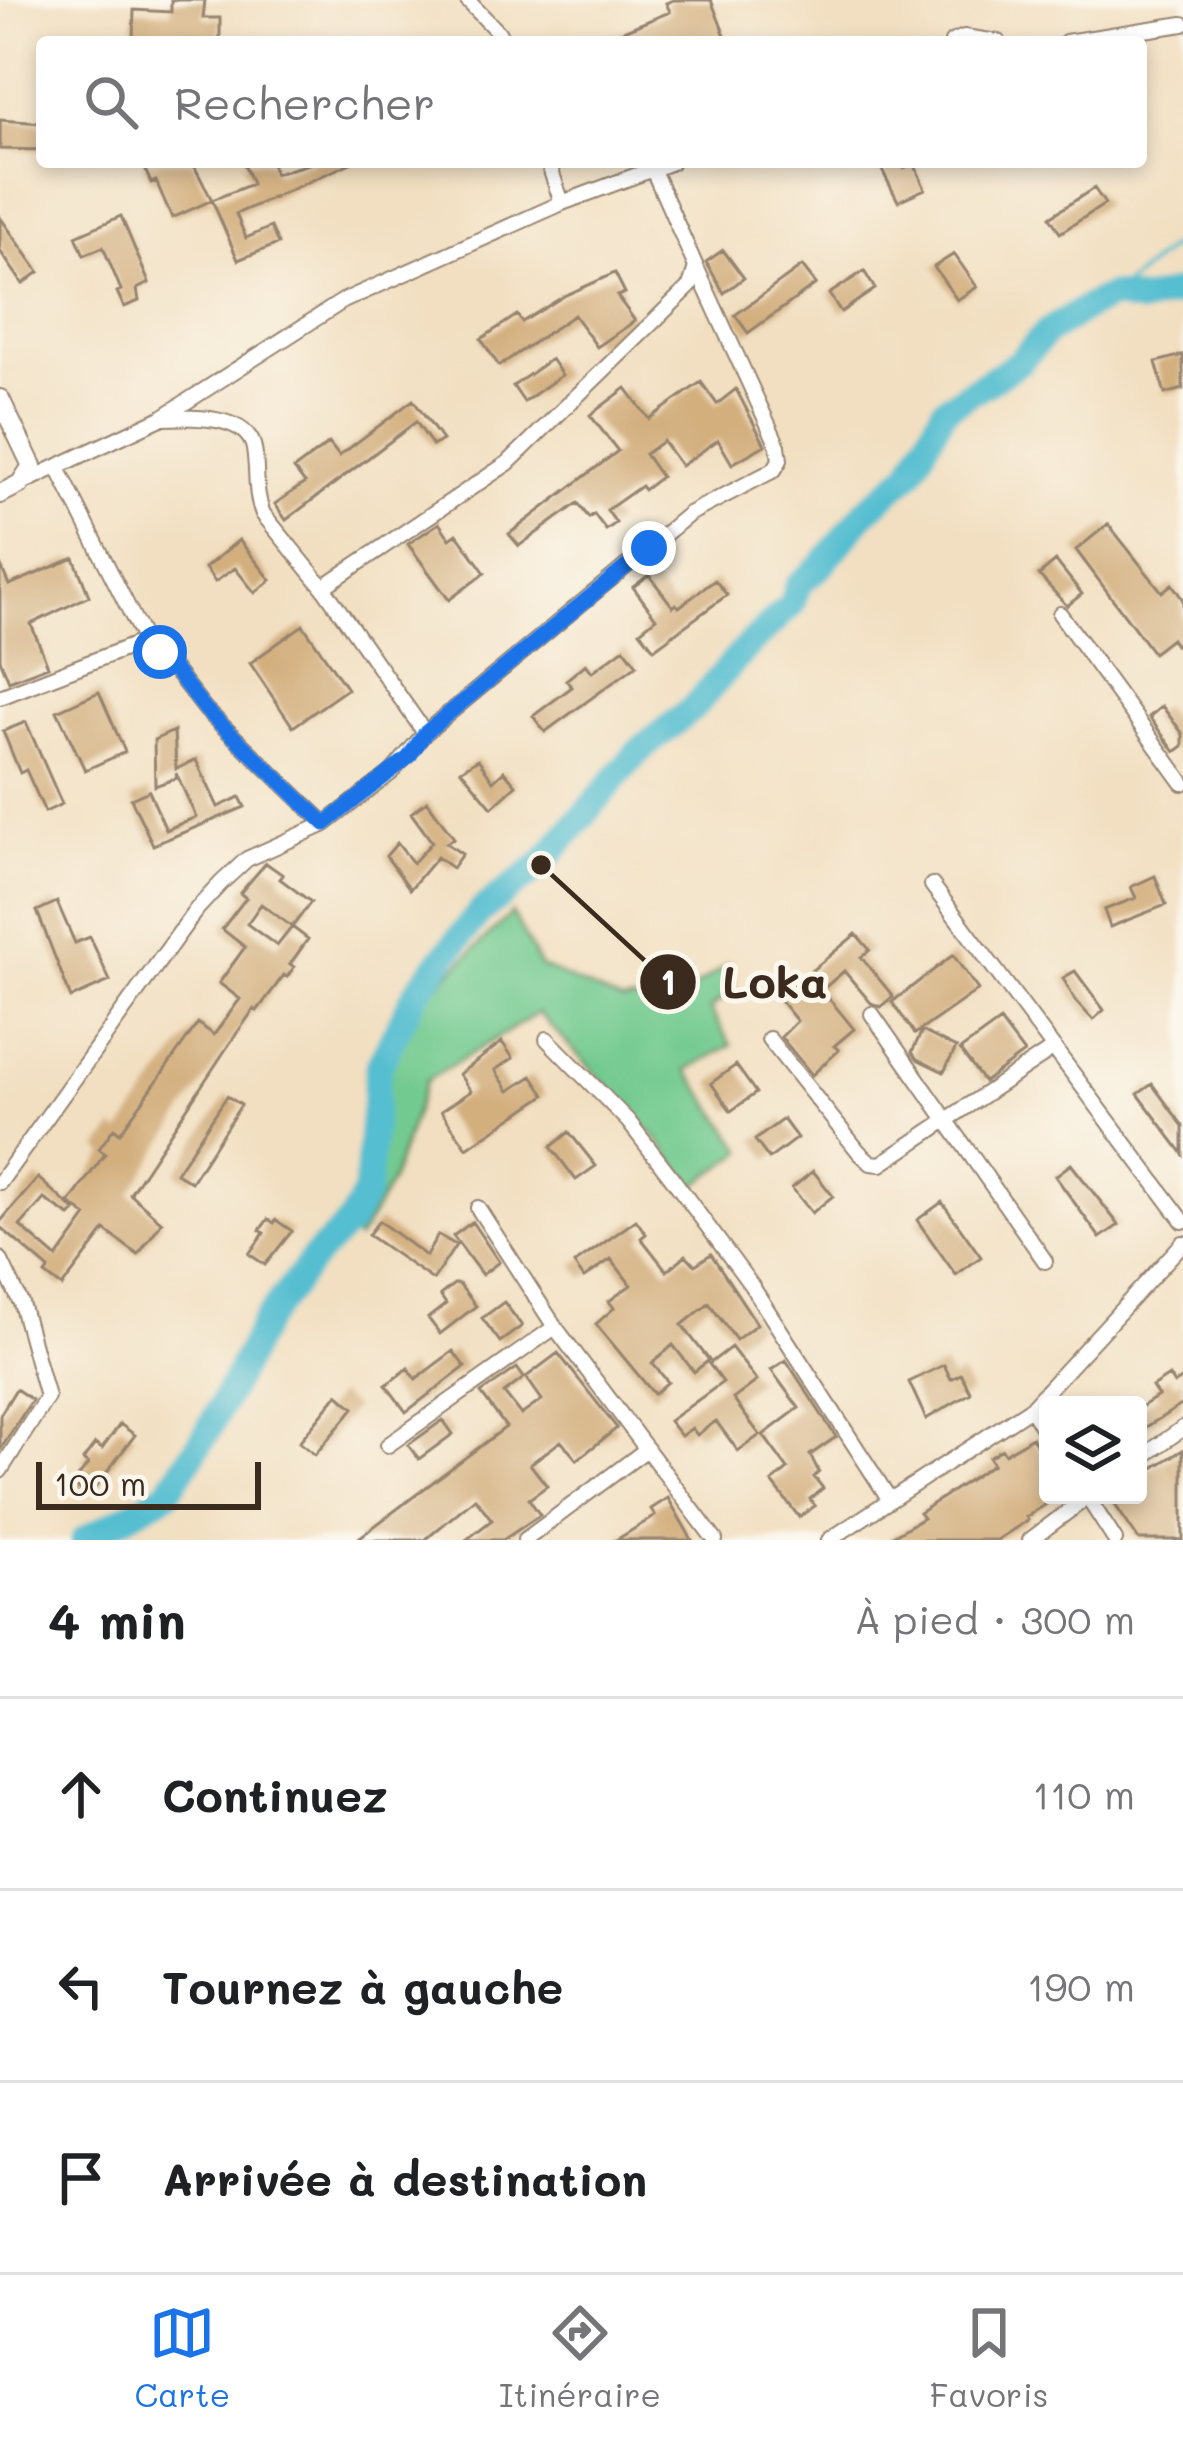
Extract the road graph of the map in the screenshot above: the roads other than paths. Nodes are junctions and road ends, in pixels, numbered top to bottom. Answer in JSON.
{"nodes":[{"id":1,"x":467,"y":0,"type":"edge"},
{"id":2,"x":1183,"y":24,"type":"edge"},
{"id":3,"x":500,"y":36,"type":"edge"},
{"id":4,"x":1105,"y":36,"type":"edge"},
{"id":5,"x":550,"y":168,"type":"edge"},
{"id":6,"x":658,"y":168,"type":"edge"},
{"id":7,"x":653,"y":170,"type":"junction"},
{"id":8,"x":562,"y":203,"type":"junction"},
{"id":9,"x":696,"y":267,"type":"junction"},
{"id":10,"x":0,"y":399,"type":"edge"},
{"id":11,"x":161,"y":418,"type":"junction"},
{"id":12,"x":58,"y":468,"type":"junction"},
{"id":13,"x":20,"y":484,"type":"junction"},
{"id":14,"x":0,"y":494,"type":"edge"},
{"id":15,"x":323,"y":587,"type":"junction"},
{"id":16,"x":1060,"y":614,"type":"dead end"},
{"id":17,"x":145,"y":641,"type":"junction"},
{"id":18,"x":0,"y":697,"type":"edge"},
{"id":19,"x":425,"y":733,"type":"junction"},
{"id":20,"x":1183,"y":783,"type":"edge"},
{"id":21,"x":325,"y":824,"type":"junction"},
{"id":22,"x":932,"y":885,"type":"dead end"},
{"id":23,"x":872,"y":1014,"type":"dead end"},
{"id":24,"x":547,"y":1039,"type":"dead end"},
{"id":25,"x":769,"y":1039,"type":"dead end"},
{"id":26,"x":1054,"y":1048,"type":"junction"},
{"id":27,"x":947,"y":1121,"type":"junction"},
{"id":28,"x":0,"y":1182,"type":"edge"},
{"id":29,"x":478,"y":1208,"type":"dead end"},
{"id":30,"x":1183,"y":1221,"type":"edge"},
{"id":31,"x":1183,"y":1243,"type":"edge"},
{"id":32,"x":0,"y":1259,"type":"edge"},
{"id":33,"x":1045,"y":1261,"type":"dead end"},
{"id":34,"x":555,"y":1328,"type":"junction"},
{"id":35,"x":1031,"y":1408,"type":"junction"},
{"id":36,"x":1039,"y":1422,"type":"edge"},
{"id":37,"x":1183,"y":1427,"type":"edge"},
{"id":38,"x":388,"y":1445,"type":"dead end"},
{"id":39,"x":646,"y":1449,"type":"junction"},
{"id":40,"x":1147,"y":1453,"type":"edge"},
{"id":41,"x":0,"y":1471,"type":"edge"},
{"id":42,"x":888,"y":1497,"type":"junction"},
{"id":43,"x":1077,"y":1504,"type":"edge"},
{"id":44,"x":1093,"y":1504,"type":"edge"},
{"id":45,"x":525,"y":1540,"type":"edge"},
{"id":46,"x":715,"y":1540,"type":"edge"},
{"id":47,"x":829,"y":1540,"type":"edge"},
{"id":48,"x":1030,"y":1540,"type":"edge"},
{"id":49,"x":1115,"y":1540,"type":"edge"}],
"edges":[{"from":1,"to":3,"type":"street"},
{"from":2,"to":4,"type":"street"},
{"from":5,"to":8,"type":"street"},
{"from":6,"to":7,"type":"street"},
{"from":7,"to":8,"type":"street"},
{"from":7,"to":9,"type":"street"},
{"from":8,"to":11,"type":"street"},
{"from":9,"to":15,"type":"street"},
{"from":9,"to":19,"type":"street"},
{"from":10,"to":13,"type":"street"},
{"from":11,"to":12,"type":"street"},
{"from":11,"to":15,"type":"street"},
{"from":12,"to":13,"type":"street"},
{"from":12,"to":17,"type":"street"},
{"from":13,"to":14,"type":"street"},
{"from":15,"to":19,"type":"street"},
{"from":16,"to":20,"type":"street"},
{"from":17,"to":18,"type":"street"},
{"from":17,"to":21,"type":"street"},
{"from":19,"to":21,"type":"street"},
{"from":21,"to":28,"type":"street"},
{"from":22,"to":26,"type":"street"},
{"from":23,"to":27,"type":"street"},
{"from":24,"to":42,"type":"street"},
{"from":25,"to":27,"type":"street"},
{"from":26,"to":27,"type":"street"},
{"from":26,"to":30,"type":"street"},
{"from":27,"to":33,"type":"street"},
{"from":29,"to":34,"type":"street"},
{"from":31,"to":35,"type":"street"},
{"from":32,"to":41,"type":"street"},
{"from":34,"to":38,"type":"street"},
{"from":34,"to":39,"type":"street"},
{"from":35,"to":36,"type":"street"},
{"from":35,"to":42,"type":"street"},
{"from":37,"to":40,"type":"street"},
{"from":39,"to":45,"type":"street"},
{"from":39,"to":46,"type":"street"},
{"from":42,"to":47,"type":"street"},
{"from":43,"to":48,"type":"street"},
{"from":44,"to":49,"type":"street"}]}
